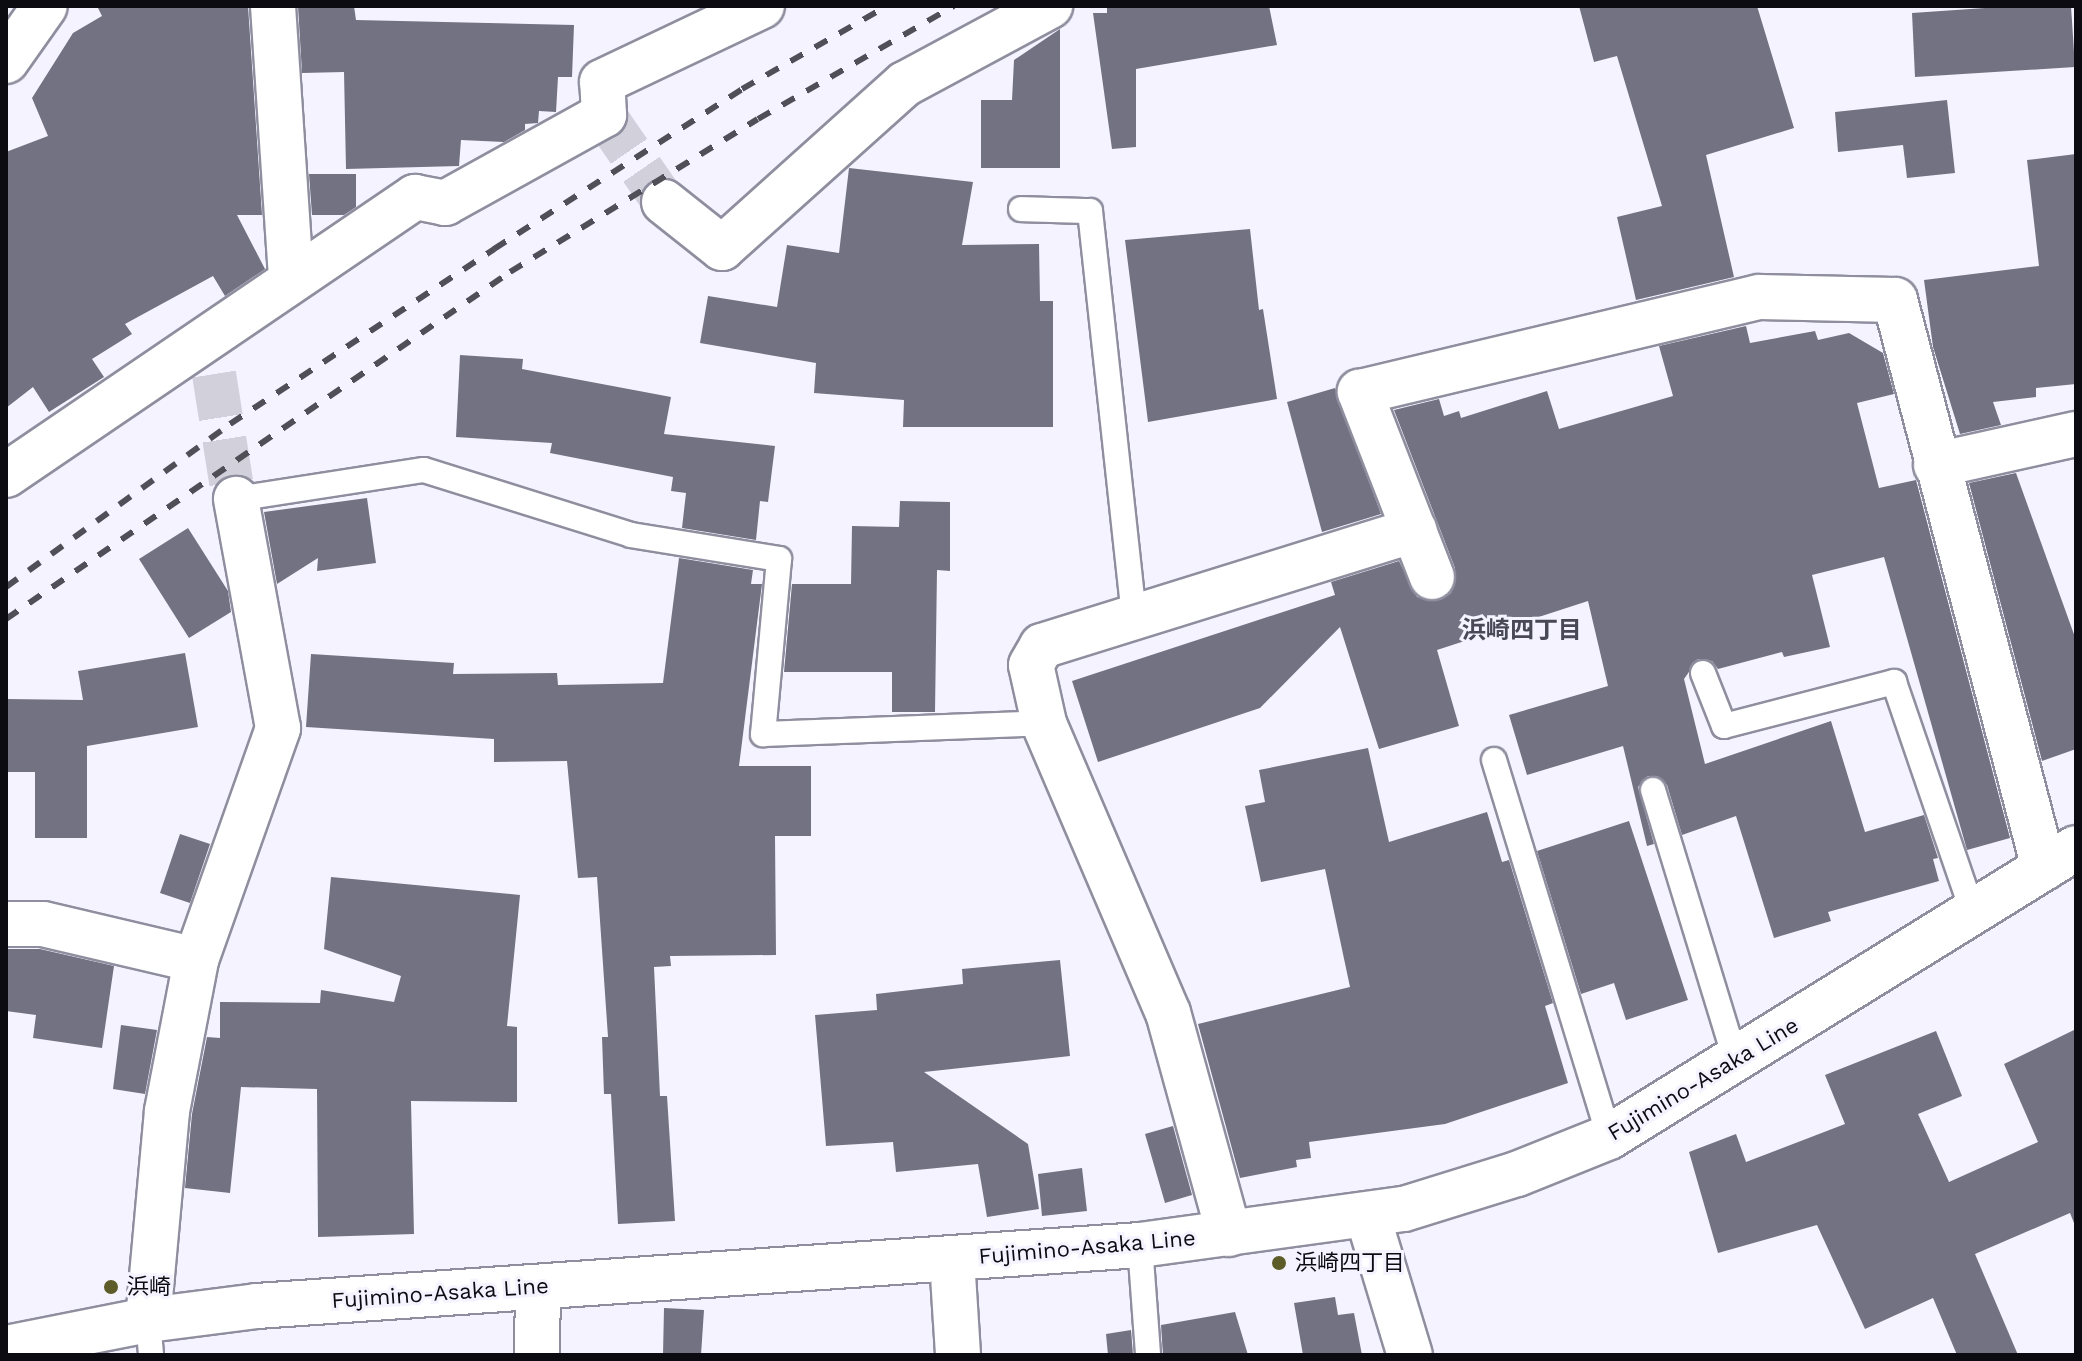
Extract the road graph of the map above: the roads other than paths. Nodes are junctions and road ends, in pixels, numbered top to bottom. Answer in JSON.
{"nodes":[{"id":1,"x":45,"y":6,"type":"edge"},
{"id":2,"x":273,"y":6,"type":"edge"},
{"id":3,"x":762,"y":6,"type":"edge"},
{"id":4,"x":1050,"y":6,"type":"edge"},
{"id":5,"x":6,"y":61,"type":"edge"},
{"id":6,"x":664,"y":202,"type":"tunnel mouth"},
{"id":7,"x":1021,"y":209,"type":"dead end"},
{"id":8,"x":291,"y":279,"type":"junction"},
{"id":9,"x":2076,"y":434,"type":"edge"},
{"id":10,"x":1936,"y":465,"type":"junction"},
{"id":11,"x":6,"y":475,"type":"edge"},
{"id":12,"x":234,"y":494,"type":"joint"},
{"id":13,"x":1414,"y":530,"type":"junction"},
{"id":14,"x":1432,"y":577,"type":"dead end"},
{"id":15,"x":1134,"y":618,"type":"junction"},
{"id":16,"x":1703,"y":673,"type":"dead end"},
{"id":17,"x":1044,"y":723,"type":"junction"},
{"id":18,"x":1494,"y":760,"type":"dead end"},
{"id":19,"x":1653,"y":790,"type":"dead end"},
{"id":20,"x":2060,"y":858,"type":"edge"},
{"id":21,"x":1973,"y":913,"type":"junction"},
{"id":22,"x":6,"y":924,"type":"edge"},
{"id":23,"x":196,"y":960,"type":"junction"},
{"id":24,"x":1736,"y":1062,"type":"junction"},
{"id":25,"x":1609,"y":1137,"type":"junction"},
{"id":26,"x":1368,"y":1217,"type":"junction"},
{"id":27,"x":1229,"y":1234,"type":"junction"},
{"id":28,"x":1140,"y":1245,"type":"junction"},
{"id":29,"x":952,"y":1259,"type":"junction"},
{"id":30,"x":538,"y":1287,"type":"junction"},
{"id":31,"x":150,"y":1338,"type":"edge"},
{"id":32,"x":6,"y":1348,"type":"edge"},
{"id":33,"x":537,"y":1355,"type":"edge"},
{"id":34,"x":958,"y":1355,"type":"edge"},
{"id":35,"x":1148,"y":1355,"type":"edge"},
{"id":36,"x":1410,"y":1355,"type":"edge"}],
"edges":[{"from":1,"to":5,"type":"street"},
{"from":2,"to":8,"type":"street"},
{"from":3,"to":8,"type":"street"},
{"from":4,"to":6,"type":"street"},
{"from":7,"to":15,"type":"lane"},
{"from":8,"to":11,"type":"street"},
{"from":9,"to":10,"type":"street"},
{"from":10,"to":13,"type":"street"},
{"from":10,"to":20,"type":"street"},
{"from":12,"to":17,"type":"lane"},
{"from":12,"to":23,"type":"street"},
{"from":13,"to":14,"type":"street"},
{"from":13,"to":15,"type":"street"},
{"from":15,"to":17,"type":"street"},
{"from":16,"to":21,"type":"lane"},
{"from":17,"to":27,"type":"street"},
{"from":18,"to":25,"type":"lane"},
{"from":19,"to":24,"type":"lane"},
{"from":20,"to":21,"type":"street","name":"Fujimino-Asaka Line"},
{"from":21,"to":24,"type":"street","name":"Fujimino-Asaka Line"},
{"from":22,"to":23,"type":"street"},
{"from":23,"to":31,"type":"street"},
{"from":24,"to":25,"type":"street","name":"Fujimino-Asaka Line"},
{"from":25,"to":26,"type":"street","name":"Fujimino-Asaka Line"},
{"from":26,"to":27,"type":"street","name":"Fujimino-Asaka Line"},
{"from":26,"to":36,"type":"street"},
{"from":27,"to":28,"type":"street","name":"Fujimino-Asaka Line"},
{"from":28,"to":29,"type":"street","name":"Fujimino-Asaka Line"},
{"from":28,"to":35,"type":"lane"},
{"from":29,"to":30,"type":"street","name":"Fujimino-Asaka Line"},
{"from":29,"to":34,"type":"street"},
{"from":30,"to":31,"type":"street","name":"Fujimino-Asaka Line"},
{"from":30,"to":33,"type":"street"},
{"from":31,"to":32,"type":"street","name":"Fujimino-Asaka Line"}]}
